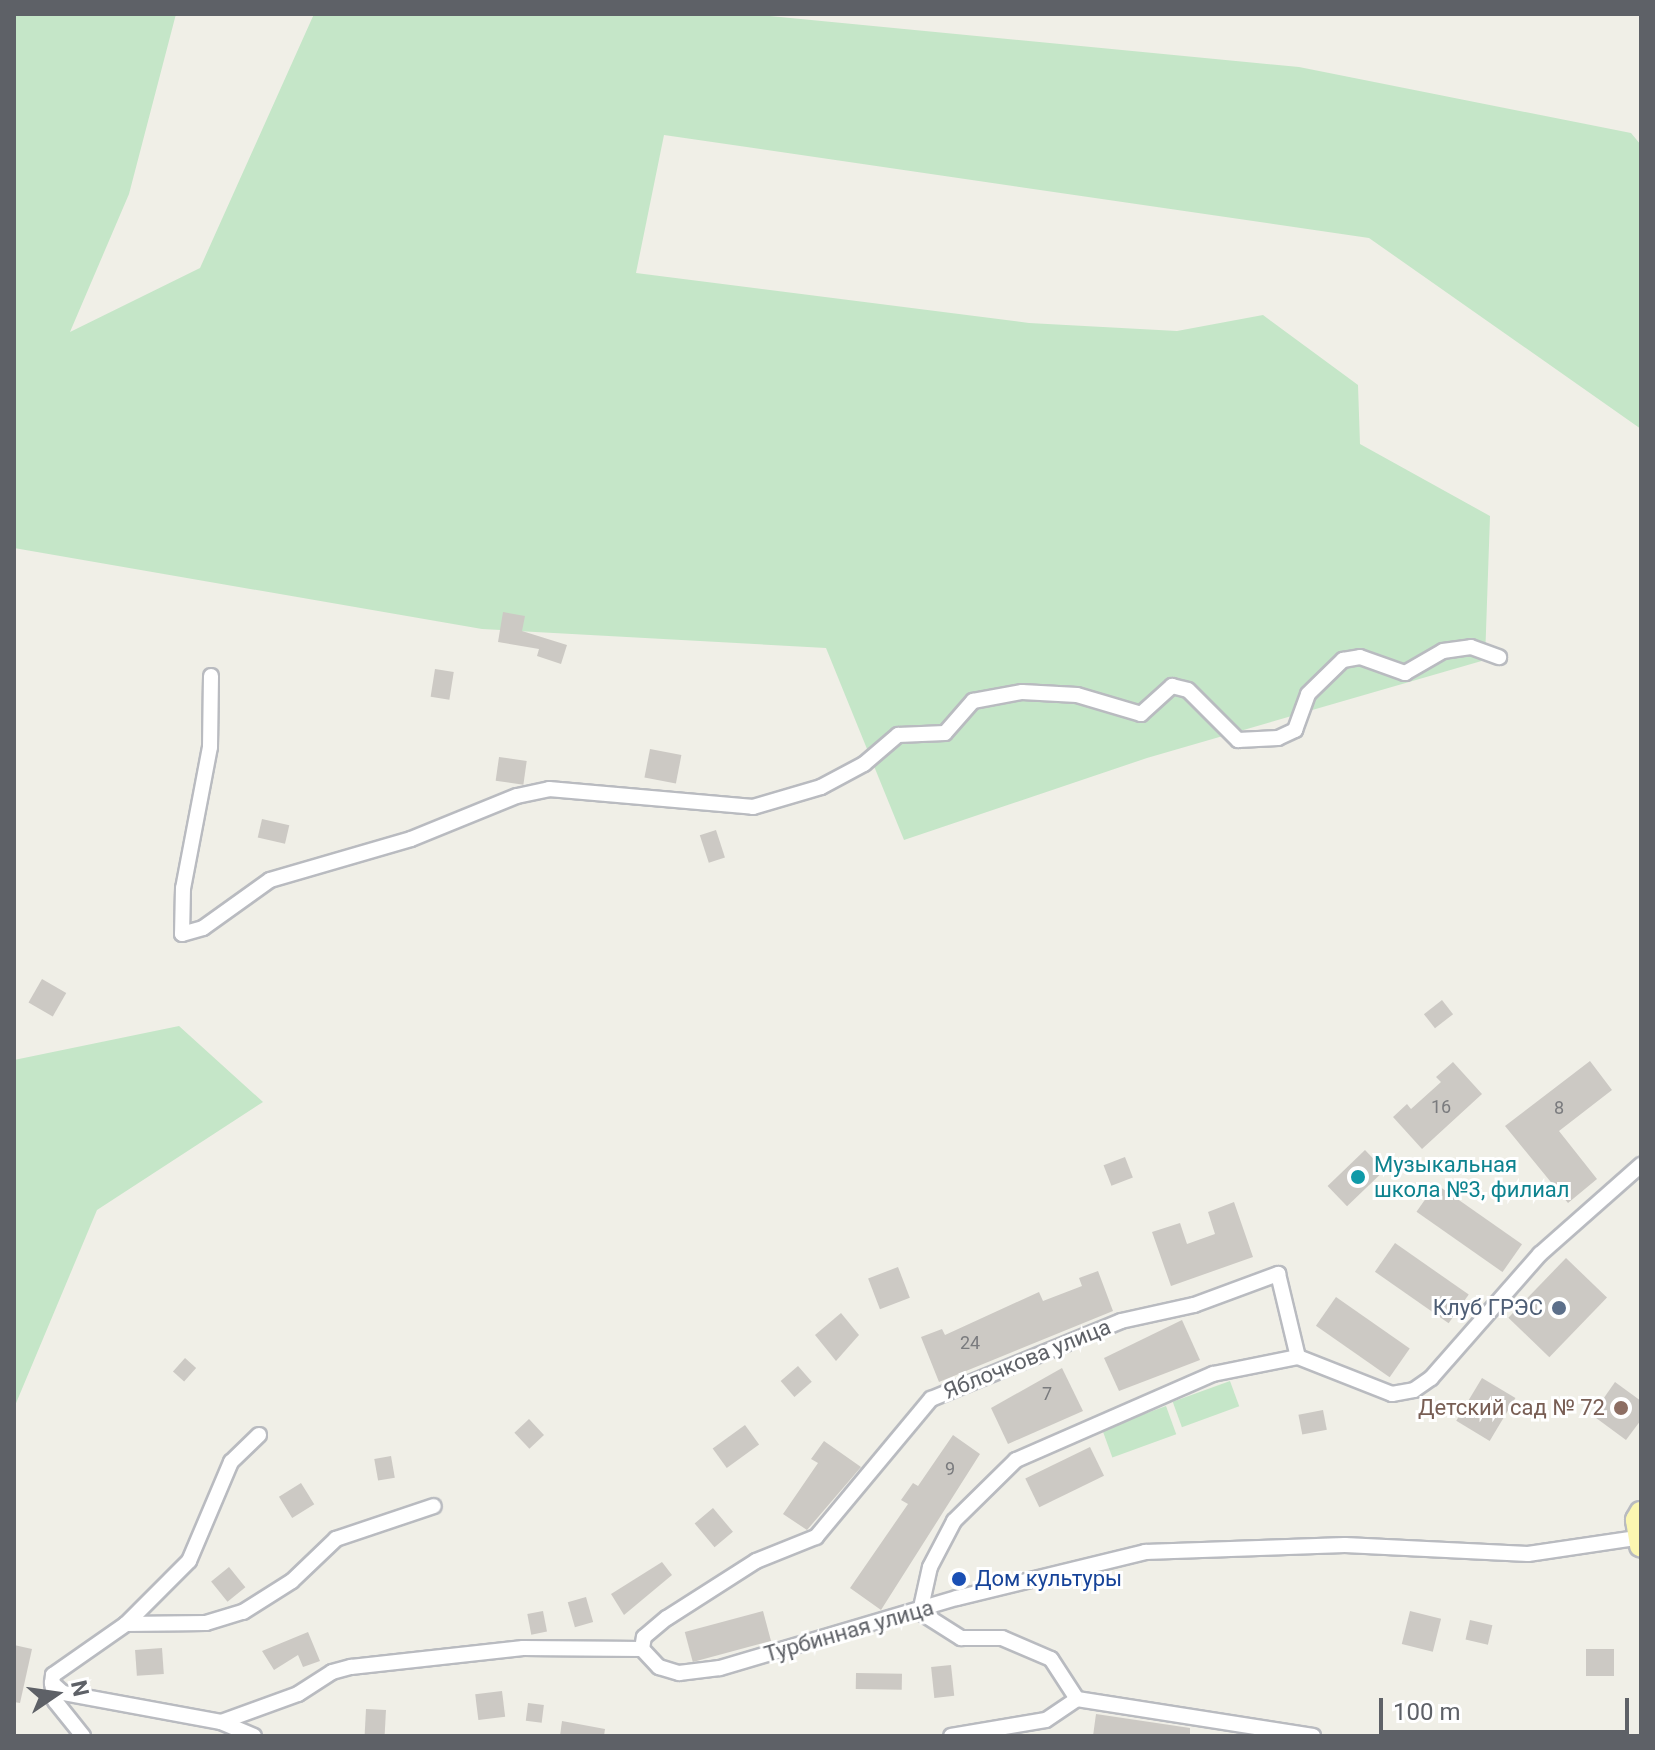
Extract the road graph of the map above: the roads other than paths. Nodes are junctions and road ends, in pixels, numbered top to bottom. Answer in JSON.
{"nodes":[{"id":1,"x":1499,"y":657,"type":"dead end"},
{"id":2,"x":211,"y":676,"type":"dead end"},
{"id":3,"x":1641,"y":1165,"type":"edge"},
{"id":4,"x":1298,"y":1357,"type":"junction"},
{"id":5,"x":259,"y":1435,"type":"dead end"},
{"id":6,"x":434,"y":1506,"type":"dead end"},
{"id":7,"x":1641,"y":1513,"type":"edge"},
{"id":8,"x":1639,"y":1542,"type":"edge"},
{"id":9,"x":920,"y":1612,"type":"junction"},
{"id":10,"x":126,"y":1624,"type":"junction"},
{"id":11,"x":642,"y":1649,"type":"junction"},
{"id":12,"x":58,"y":1688,"type":"junction"},
{"id":13,"x":1077,"y":1699,"type":"junction"},
{"id":14,"x":221,"y":1722,"type":"junction"},
{"id":15,"x":83,"y":1736,"type":"edge"},
{"id":16,"x":254,"y":1736,"type":"edge"},
{"id":17,"x":951,"y":1736,"type":"edge"},
{"id":18,"x":1313,"y":1736,"type":"edge"}],
"edges":[{"from":1,"to":2,"type":"street"},
{"from":3,"to":4,"type":"street"},
{"from":4,"to":9,"type":"street"},
{"from":4,"to":11,"type":"street","name":"Яблочкова улица"},
{"from":5,"to":10,"type":"street"},
{"from":6,"to":10,"type":"street"},
{"from":7,"to":8,"type":"main road"},
{"from":8,"to":9,"type":"street","name":"Турбинная улица"},
{"from":9,"to":11,"type":"street","name":"Турбинная улица"},
{"from":9,"to":13,"type":"street"},
{"from":10,"to":12,"type":"street"},
{"from":11,"to":14,"type":"street"},
{"from":12,"to":14,"type":"street"},
{"from":12,"to":15,"type":"street"},
{"from":13,"to":17,"type":"street"},
{"from":13,"to":18,"type":"street"},
{"from":14,"to":16,"type":"street"}]}
